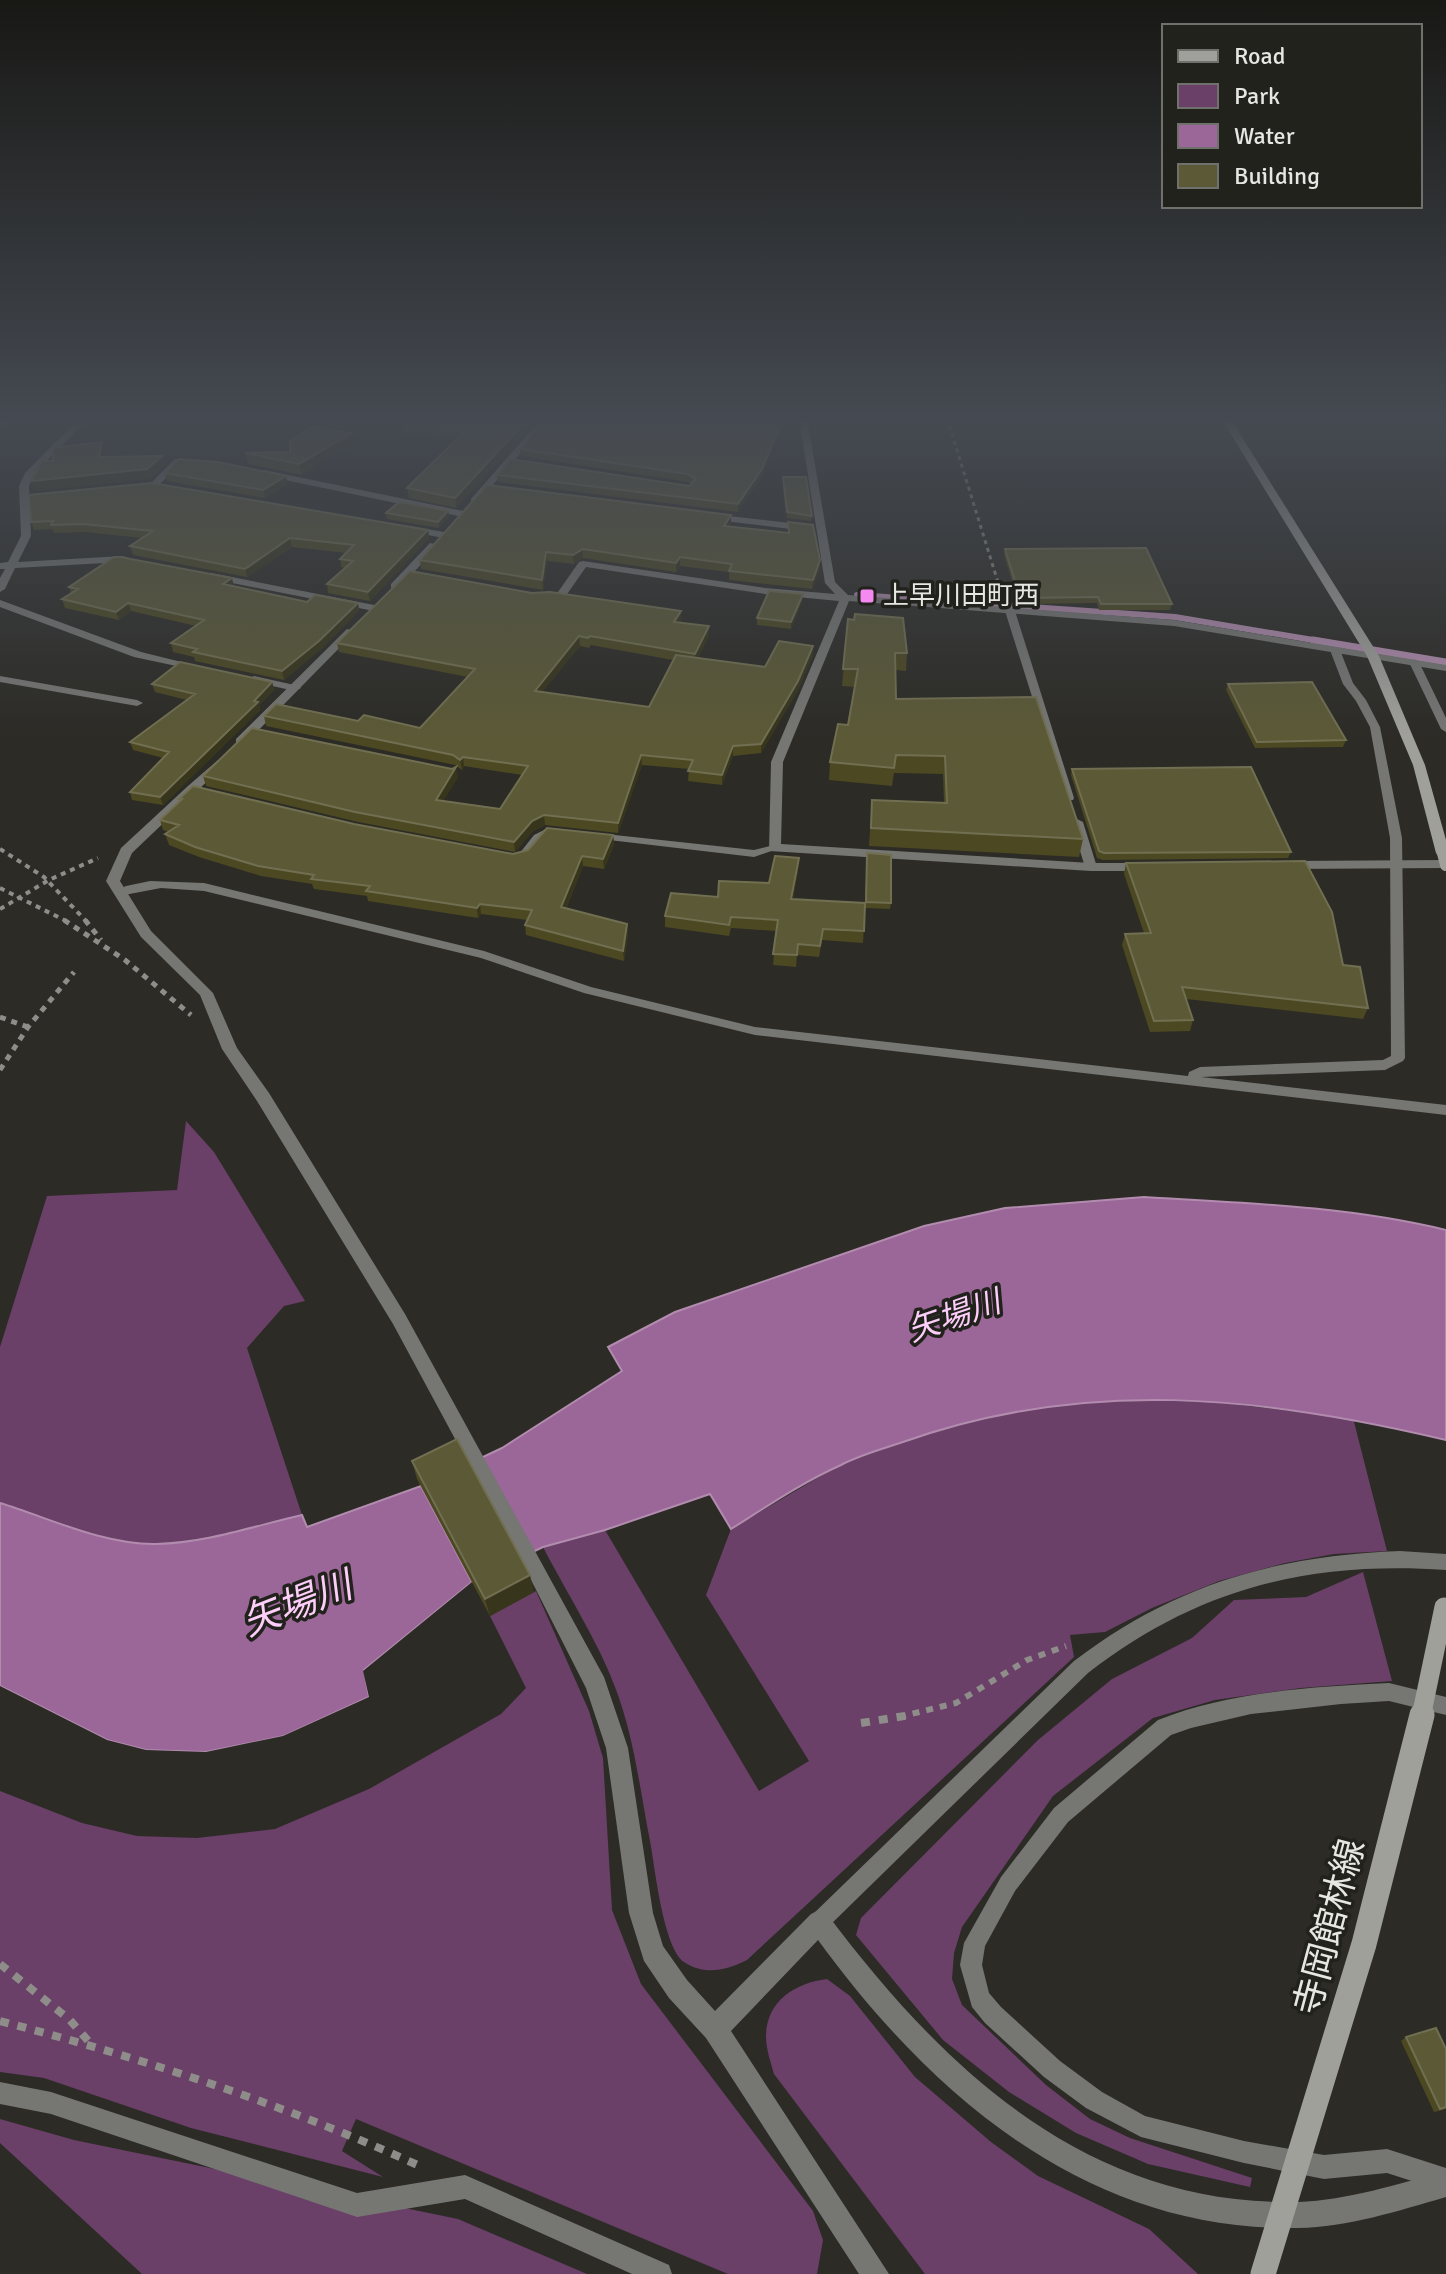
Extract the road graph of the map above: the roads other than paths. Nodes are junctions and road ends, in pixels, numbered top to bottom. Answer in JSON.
{"nodes":[{"id":1,"x":25,"y":524,"type":"edge"},
{"id":2,"x":454,"y":524,"type":"edge"},
{"id":3,"x":777,"y":524,"type":"edge"},
{"id":4,"x":820,"y":524,"type":"edge"},
{"id":5,"x":1291,"y":524,"type":"edge"},
{"id":6,"x":398,"y":527,"type":"edge"},
{"id":7,"x":821,"y":529,"type":"junction"},
{"id":8,"x":444,"y":535,"type":"junction"},
{"id":9,"x":152,"y":564,"type":"edge"},
{"id":10,"x":6,"y":566,"type":"edge"},
{"id":11,"x":197,"y":573,"type":"edge"},
{"id":12,"x":408,"y":573,"type":"junction"},
{"id":13,"x":422,"y":575,"type":"edge"},
{"id":14,"x":0,"y":589,"type":"edge"},
{"id":15,"x":533,"y":596,"type":"edge"},
{"id":16,"x":845,"y":598,"type":"junction"},
{"id":17,"x":0,"y":603,"type":"edge"},
{"id":18,"x":374,"y":608,"type":"junction"},
{"id":19,"x":1010,"y":611,"type":"junction"},
{"id":20,"x":1335,"y":650,"type":"junction"},
{"id":21,"x":1373,"y":656,"type":"junction"},
{"id":22,"x":1414,"y":662,"type":"junction"},
{"id":23,"x":1446,"y":668,"type":"edge"},
{"id":24,"x":209,"y":670,"type":"edge"},
{"id":25,"x":238,"y":676,"type":"edge"},
{"id":26,"x":0,"y":679,"type":"edge"},
{"id":27,"x":295,"y":688,"type":"junction"},
{"id":28,"x":137,"y":703,"type":"dead end"},
{"id":29,"x":1446,"y":729,"type":"edge"},
{"id":30,"x":253,"y":730,"type":"junction"},
{"id":31,"x":268,"y":733,"type":"edge"},
{"id":32,"x":232,"y":749,"type":"edge"},
{"id":33,"x":222,"y":759,"type":"edge"},
{"id":34,"x":192,"y":789,"type":"junction"},
{"id":35,"x":207,"y":793,"type":"edge"},
{"id":36,"x":575,"y":834,"type":"edge"},
{"id":37,"x":589,"y":836,"type":"edge"},
{"id":38,"x":774,"y":848,"type":"junction"},
{"id":39,"x":501,"y":856,"type":"edge"},
{"id":40,"x":1445,"y":861,"type":"edge"},
{"id":41,"x":1394,"y":864,"type":"junction"},
{"id":42,"x":1277,"y":865,"type":"edge"},
{"id":43,"x":1091,"y":867,"type":"junction"},
{"id":44,"x":1153,"y":867,"type":"edge"},
{"id":45,"x":119,"y":892,"type":"junction"},
{"id":46,"x":1187,"y":1078,"type":"junction"},
{"id":47,"x":1446,"y":1110,"type":"edge"},
{"id":48,"x":1446,"y":1562,"type":"edge"},
{"id":49,"x":1445,"y":1601,"type":"edge"},
{"id":50,"x":1446,"y":1706,"type":"edge"},
{"id":51,"x":819,"y":1922,"type":"junction"},
{"id":52,"x":715,"y":2029,"type":"junction"},
{"id":53,"x":0,"y":2093,"type":"edge"},
{"id":54,"x":1446,"y":2182,"type":"edge"},
{"id":55,"x":660,"y":2274,"type":"edge"},
{"id":56,"x":875,"y":2274,"type":"edge"},
{"id":57,"x":1263,"y":2274,"type":"edge"}],
"edges":[{"from":1,"to":10,"type":"street"},
{"from":2,"to":8,"type":"street"},
{"from":3,"to":7,"type":"street"},
{"from":4,"to":7,"type":"street"},
{"from":5,"to":21,"type":"main road"},
{"from":6,"to":8,"type":"street"},
{"from":7,"to":16,"type":"street"},
{"from":8,"to":12,"type":"street"},
{"from":9,"to":10,"type":"street"},
{"from":10,"to":14,"type":"street"},
{"from":11,"to":18,"type":"street"},
{"from":12,"to":13,"type":"street"},
{"from":12,"to":18,"type":"street"},
{"from":15,"to":16,"type":"street"},
{"from":16,"to":19,"type":"street"},
{"from":16,"to":38,"type":"street"},
{"from":17,"to":24,"type":"street"},
{"from":18,"to":27,"type":"street"},
{"from":19,"to":20,"type":"street"},
{"from":19,"to":43,"type":"lane"},
{"from":20,"to":21,"type":"street"},
{"from":20,"to":41,"type":"lane"},
{"from":21,"to":22,"type":"street"},
{"from":21,"to":40,"type":"main road"},
{"from":22,"to":23,"type":"street"},
{"from":22,"to":29,"type":"lane"},
{"from":25,"to":27,"type":"street"},
{"from":26,"to":28,"type":"street"},
{"from":27,"to":30,"type":"street"},
{"from":30,"to":31,"type":"street"},
{"from":30,"to":32,"type":"street"},
{"from":33,"to":34,"type":"street"},
{"from":34,"to":35,"type":"lane"},
{"from":34,"to":45,"type":"street"},
{"from":36,"to":39,"type":"lane"},
{"from":37,"to":38,"type":"lane"},
{"from":38,"to":43,"type":"street"},
{"from":40,"to":41,"type":"street"},
{"from":41,"to":42,"type":"street"},
{"from":41,"to":46,"type":"lane"},
{"from":43,"to":44,"type":"street"},
{"from":45,"to":46,"type":"lane"},
{"from":45,"to":52,"type":"street"},
{"from":46,"to":47,"type":"lane"},
{"from":48,"to":51,"type":"lane"},
{"from":49,"to":57,"type":"main road","name":"寺岡館林線","bridge":true},
{"from":50,"to":54,"type":"lane"},
{"from":51,"to":52,"type":"street"},
{"from":51,"to":54,"type":"street"},
{"from":52,"to":56,"type":"street"},
{"from":53,"to":55,"type":"lane"}]}
